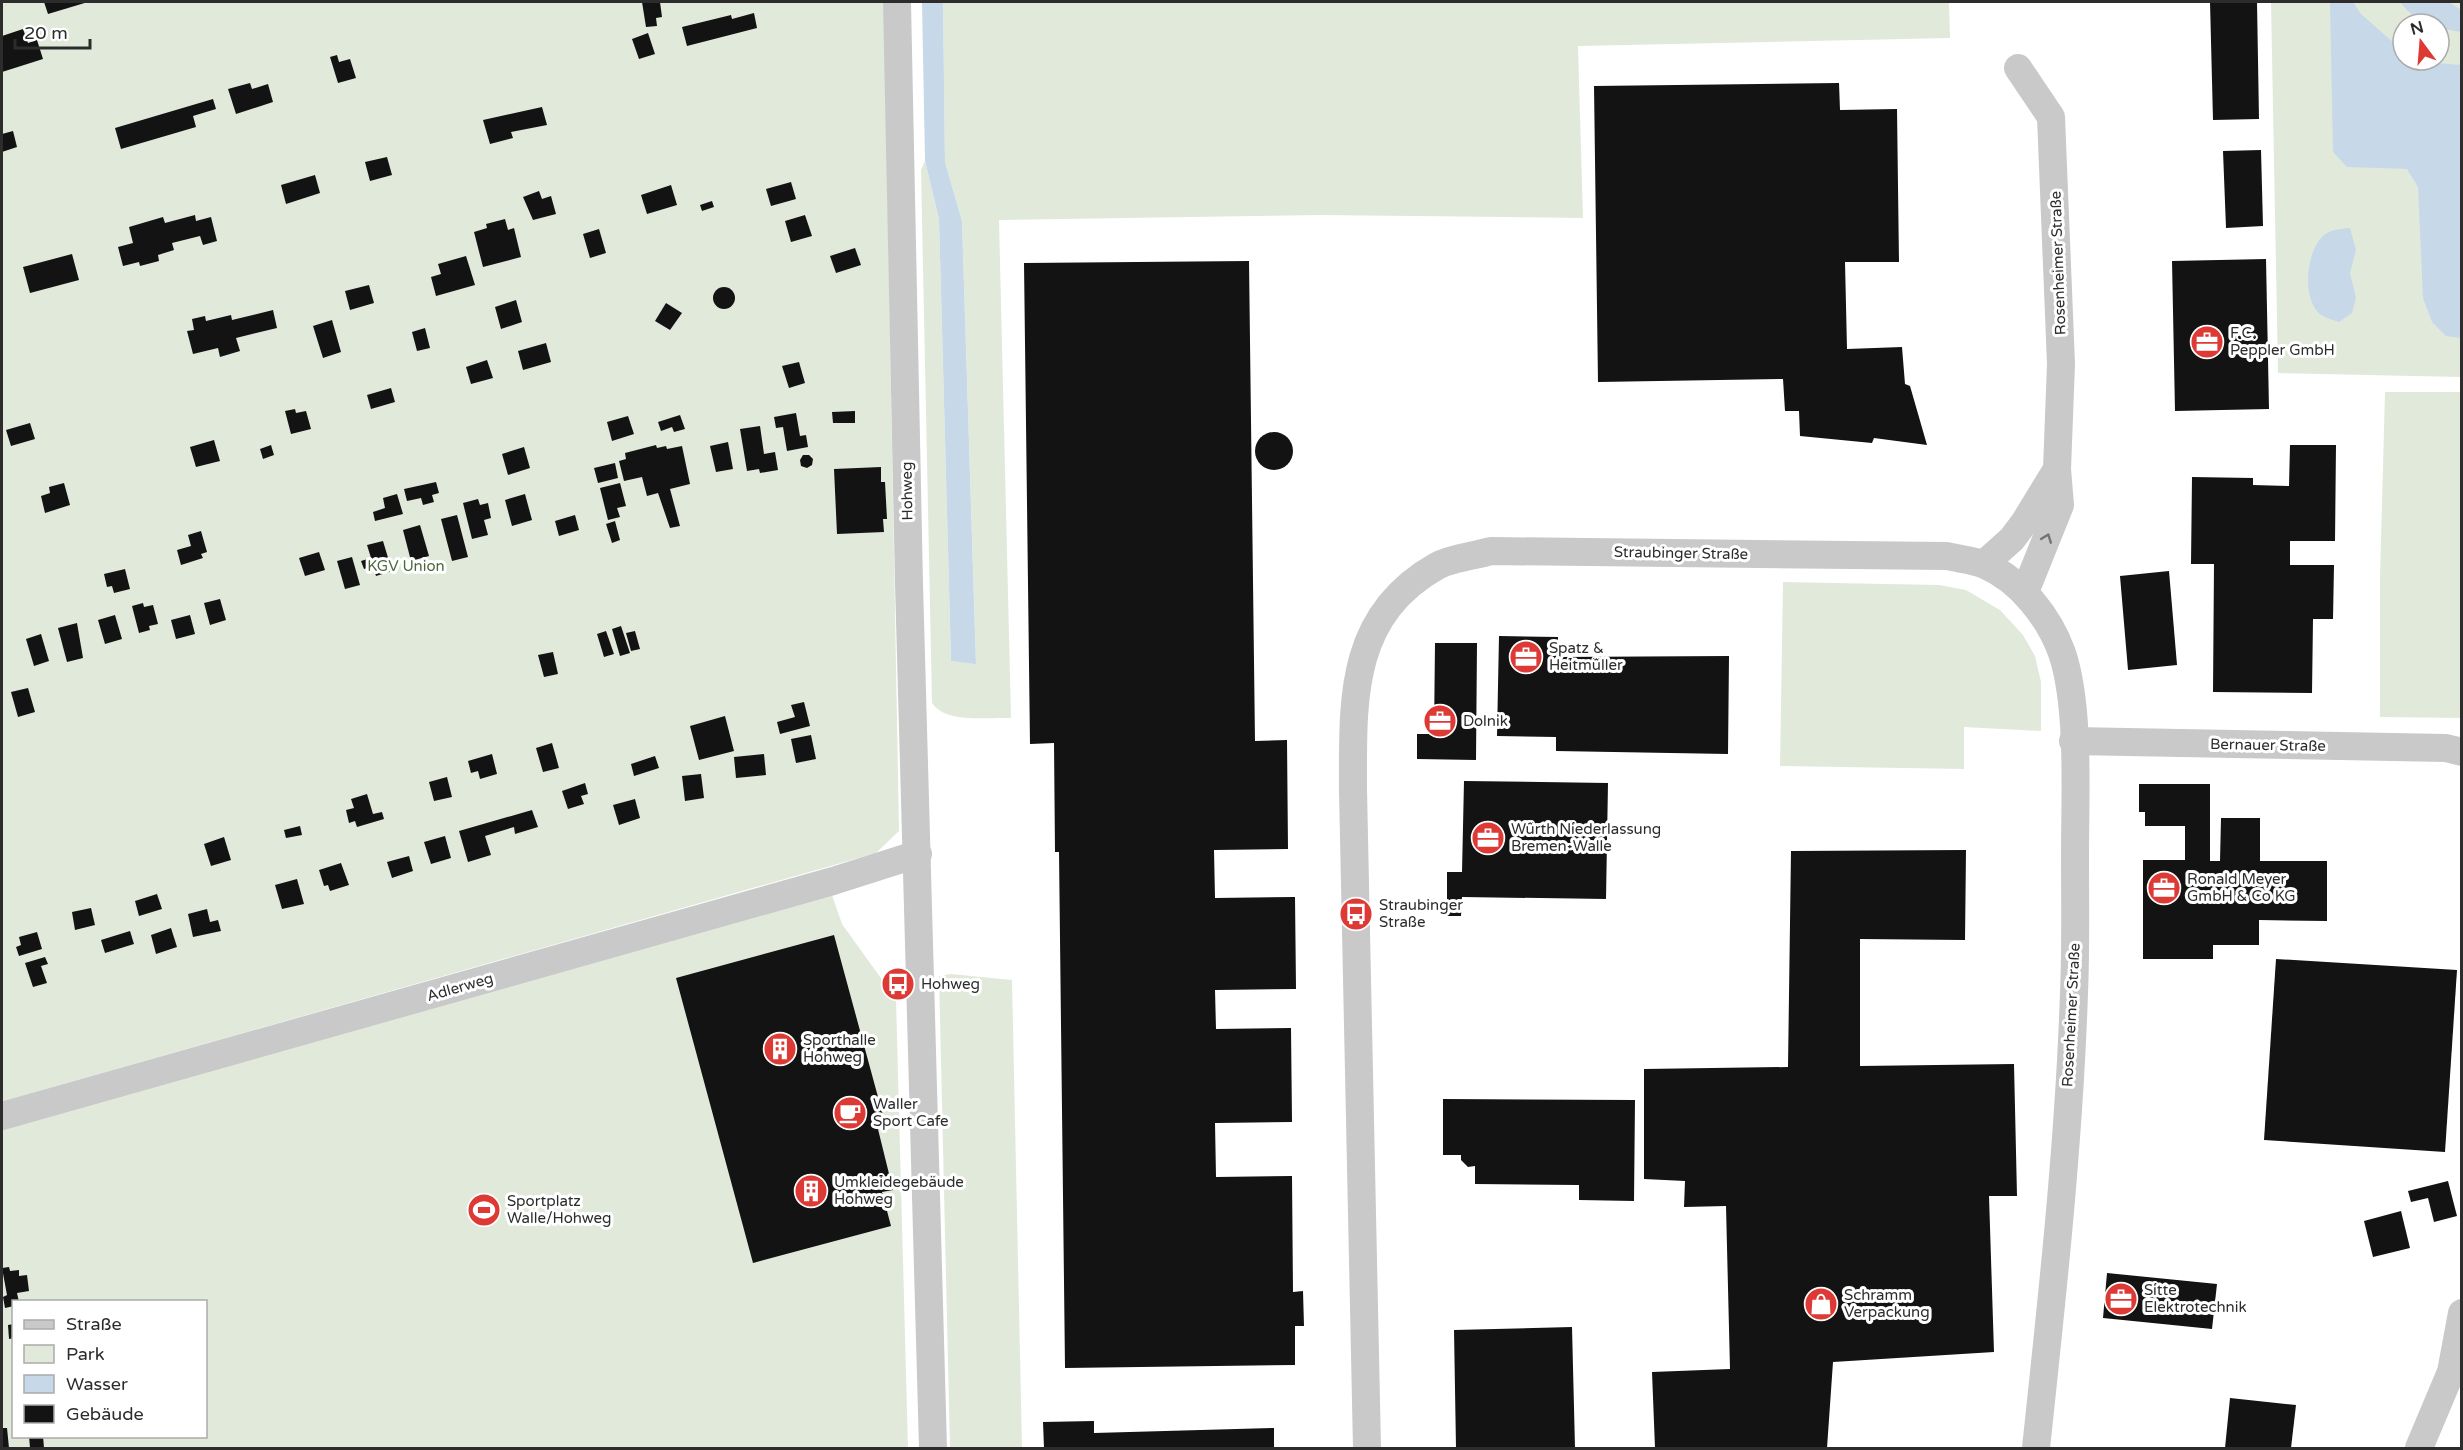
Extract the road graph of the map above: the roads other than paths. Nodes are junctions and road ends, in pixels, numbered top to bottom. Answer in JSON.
{"nodes":[{"id":1,"x":897,"y":2,"type":"edge"},
{"id":2,"x":2018,"y":68,"type":"dead end"},
{"id":3,"x":2057,"y":469,"type":"junction"},
{"id":4,"x":2006,"y":578,"type":"junction"},
{"id":5,"x":2073,"y":741,"type":"junction"},
{"id":6,"x":2462,"y":752,"type":"edge"},
{"id":7,"x":918,"y":854,"type":"junction"},
{"id":8,"x":2,"y":1116,"type":"edge"},
{"id":9,"x":2462,"y":1313,"type":"edge"},
{"id":10,"x":933,"y":1449,"type":"edge"},
{"id":11,"x":1367,"y":1449,"type":"edge"},
{"id":12,"x":2036,"y":1449,"type":"edge"},
{"id":13,"x":2419,"y":1449,"type":"edge"}],
"edges":[{"from":1,"to":7,"type":"street","name":"Hohweg"},
{"from":2,"to":3,"type":"street","name":"Rosenheimer Straße"},
{"from":3,"to":4,"type":"street","name":"Rosenheimer Straße"},
{"from":4,"to":3,"type":"street","name":"Rosenheimer Straße","one_way":true},
{"from":4,"to":5,"type":"street","name":"Rosenheimer Straße"},
{"from":4,"to":11,"type":"street","name":"Straubinger Straße"},
{"from":5,"to":6,"type":"street","name":"Bernauer Straße"},
{"from":5,"to":12,"type":"street","name":"Rosenheimer Straße"},
{"from":7,"to":8,"type":"street","name":"Adlerweg"},
{"from":7,"to":10,"type":"street","name":"Hohweg"},
{"from":9,"to":13,"type":"street"}]}
